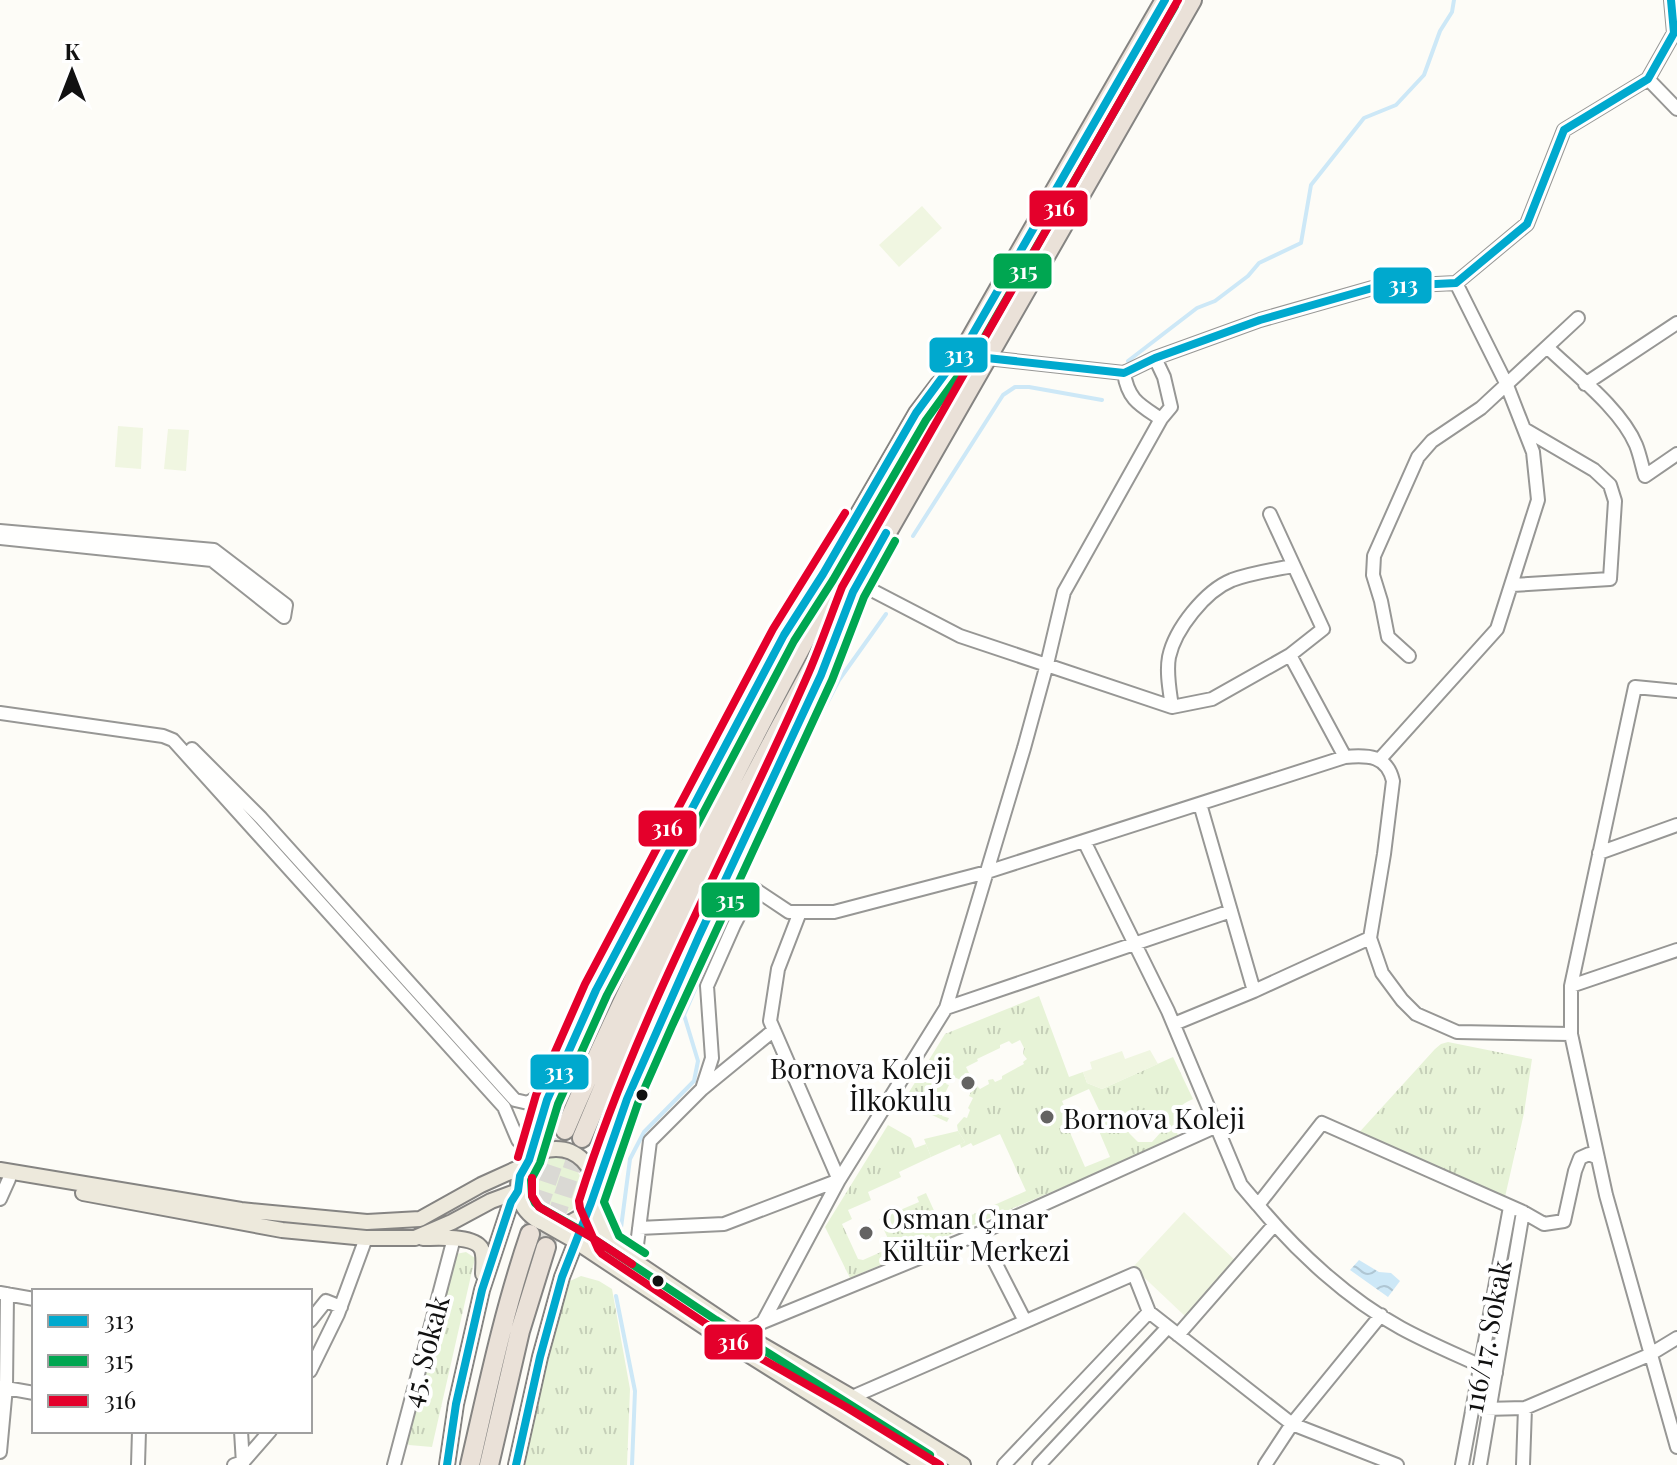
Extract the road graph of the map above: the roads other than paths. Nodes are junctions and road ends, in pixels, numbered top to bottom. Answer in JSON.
{"nodes":[{"id":1,"x":1165,"y":0,"type":"edge"},
{"id":2,"x":1192,"y":0,"type":"edge"},
{"id":3,"x":1671,"y":0,"type":"edge"},
{"id":4,"x":1648,"y":79,"type":"junction"},
{"id":5,"x":1677,"y":109,"type":"edge"},
{"id":6,"x":1456,"y":283,"type":"junction"},
{"id":7,"x":1578,"y":318,"type":"dead end"},
{"id":8,"x":1677,"y":323,"type":"edge"},
{"id":9,"x":967,"y":344,"type":"junction"},
{"id":10,"x":1547,"y":347,"type":"junction"},
{"id":11,"x":987,"y":358,"type":"junction"},
{"id":12,"x":1155,"y":358,"type":"junction"},
{"id":13,"x":1124,"y":373,"type":"junction"},
{"id":14,"x":1506,"y":383,"type":"junction"},
{"id":15,"x":1585,"y":384,"type":"junction"},
{"id":16,"x":1161,"y":419,"type":"junction"},
{"id":17,"x":1524,"y":429,"type":"junction"},
{"id":18,"x":1677,"y":454,"type":"edge"},
{"id":19,"x":1270,"y":514,"type":"dead end"},
{"id":20,"x":0,"y":531,"type":"edge"},
{"id":21,"x":0,"y":538,"type":"edge"},
{"id":22,"x":1293,"y":566,"type":"junction"},
{"id":23,"x":1512,"y":585,"type":"junction"},
{"id":24,"x":856,"y":587,"type":"junction"},
{"id":25,"x":1290,"y":655,"type":"junction"},
{"id":26,"x":1409,"y":656,"type":"dead end"},
{"id":27,"x":1047,"y":664,"type":"junction"},
{"id":28,"x":1677,"y":691,"type":"edge"},
{"id":29,"x":1172,"y":707,"type":"junction"},
{"id":30,"x":0,"y":710,"type":"edge"},
{"id":31,"x":1345,"y":757,"type":"junction"},
{"id":32,"x":1380,"y":759,"type":"junction"},
{"id":33,"x":1200,"y":804,"type":"junction"},
{"id":34,"x":1677,"y":825,"type":"edge"},
{"id":35,"x":1084,"y":841,"type":"junction"},
{"id":36,"x":1599,"y":853,"type":"junction"},
{"id":37,"x":987,"y":872,"type":"junction"},
{"id":38,"x":1231,"y":911,"type":"junction"},
{"id":39,"x":800,"y":912,"type":"junction"},
{"id":40,"x":1370,"y":938,"type":"junction"},
{"id":41,"x":1135,"y":943,"type":"junction"},
{"id":42,"x":1677,"y":950,"type":"edge"},
{"id":43,"x":1571,"y":986,"type":"junction"},
{"id":44,"x":1254,"y":991,"type":"junction"},
{"id":45,"x":946,"y":1008,"type":"junction"},
{"id":46,"x":1174,"y":1024,"type":"junction"},
{"id":47,"x":774,"y":1030,"type":"junction"},
{"id":48,"x":1571,"y":1034,"type":"junction"},
{"id":49,"x":553,"y":1086,"type":"junction"},
{"id":50,"x":702,"y":1089,"type":"junction"},
{"id":51,"x":1217,"y":1126,"type":"junction"},
{"id":52,"x":1598,"y":1158,"type":"junction"},
{"id":53,"x":528,"y":1159,"type":"junction"},
{"id":54,"x":3,"y":1176,"type":"edge"},
{"id":55,"x":839,"y":1180,"type":"junction"},
{"id":56,"x":518,"y":1191,"type":"junction"},
{"id":57,"x":0,"y":1199,"type":"edge"},
{"id":58,"x":591,"y":1203,"type":"junction"},
{"id":59,"x":1258,"y":1205,"type":"junction"},
{"id":60,"x":1510,"y":1207,"type":"junction"},
{"id":61,"x":1523,"y":1212,"type":"junction"},
{"id":62,"x":1274,"y":1225,"type":"junction"},
{"id":63,"x":639,"y":1228,"type":"junction"},
{"id":64,"x":537,"y":1229,"type":"junction"},
{"id":65,"x":980,"y":1233,"type":"junction"},
{"id":66,"x":366,"y":1238,"type":"junction"},
{"id":67,"x":415,"y":1238,"type":"junction"},
{"id":68,"x":454,"y":1238,"type":"junction"},
{"id":69,"x":575,"y":1241,"type":"junction"},
{"id":70,"x":546,"y":1247,"type":"tunnel mouth"},
{"id":71,"x":635,"y":1261,"type":"junction"},
{"id":72,"x":482,"y":1290,"type":"junction"},
{"id":73,"x":3,"y":1293,"type":"edge"},
{"id":74,"x":32,"y":1299,"type":"edge"},
{"id":75,"x":341,"y":1307,"type":"junction"},
{"id":76,"x":1149,"y":1312,"type":"junction"},
{"id":77,"x":1381,"y":1315,"type":"junction"},
{"id":78,"x":312,"y":1318,"type":"edge"},
{"id":79,"x":1025,"y":1321,"type":"junction"},
{"id":80,"x":763,"y":1322,"type":"junction"},
{"id":81,"x":1173,"y":1331,"type":"junction"},
{"id":82,"x":743,"y":1334,"type":"junction"},
{"id":83,"x":1677,"y":1338,"type":"edge"},
{"id":84,"x":725,"y":1340,"type":"junction"},
{"id":85,"x":1649,"y":1355,"type":"junction"},
{"id":86,"x":1480,"y":1365,"type":"junction"},
{"id":87,"x":312,"y":1367,"type":"edge"},
{"id":88,"x":1496,"y":1373,"type":"junction"},
{"id":89,"x":3,"y":1387,"type":"edge"},
{"id":90,"x":32,"y":1393,"type":"edge"},
{"id":91,"x":852,"y":1397,"type":"junction"},
{"id":92,"x":1472,"y":1408,"type":"junction"},
{"id":93,"x":1525,"y":1408,"type":"junction"},
{"id":94,"x":1490,"y":1409,"type":"junction"},
{"id":95,"x":1292,"y":1424,"type":"junction"},
{"id":96,"x":139,"y":1433,"type":"edge"},
{"id":97,"x":241,"y":1433,"type":"edge"},
{"id":98,"x":268,"y":1433,"type":"edge"},
{"id":99,"x":1677,"y":1447,"type":"edge"},
{"id":100,"x":0,"y":1452,"type":"edge"},
{"id":101,"x":241,"y":1464,"type":"edge"},
{"id":102,"x":138,"y":1465,"type":"edge"},
{"id":103,"x":394,"y":1465,"type":"edge"},
{"id":104,"x":447,"y":1465,"type":"edge"},
{"id":105,"x":470,"y":1465,"type":"edge"},
{"id":106,"x":489,"y":1465,"type":"edge"},
{"id":107,"x":516,"y":1465,"type":"edge"},
{"id":108,"x":924,"y":1465,"type":"edge"},
{"id":109,"x":963,"y":1465,"type":"edge"},
{"id":110,"x":1004,"y":1465,"type":"edge"},
{"id":111,"x":1039,"y":1465,"type":"edge"},
{"id":112,"x":1265,"y":1465,"type":"edge"},
{"id":113,"x":1397,"y":1465,"type":"edge"},
{"id":114,"x":1462,"y":1465,"type":"edge"},
{"id":115,"x":1480,"y":1465,"type":"edge"},
{"id":116,"x":1523,"y":1465,"type":"edge"}],
"edges":[{"from":1,"to":9,"type":"highway"},
{"from":2,"to":11,"type":"highway"},
{"from":3,"to":4,"type":"street"},
{"from":4,"to":5,"type":"street"},
{"from":4,"to":6,"type":"street"},
{"from":6,"to":12,"type":"street"},
{"from":6,"to":14,"type":"street"},
{"from":7,"to":10,"type":"street"},
{"from":8,"to":15,"type":"street"},
{"from":9,"to":24,"type":"highway"},
{"from":9,"to":49,"type":"main road"},
{"from":10,"to":14,"type":"street"},
{"from":10,"to":15,"type":"street"},
{"from":11,"to":13,"type":"street"},
{"from":11,"to":24,"type":"highway"},
{"from":12,"to":13,"type":"street"},
{"from":12,"to":16,"type":"street"},
{"from":13,"to":16,"type":"street"},
{"from":14,"to":17,"type":"street"},
{"from":14,"to":26,"type":"street"},
{"from":15,"to":18,"type":"street"},
{"from":16,"to":27,"type":"street"},
{"from":17,"to":23,"type":"street"},
{"from":17,"to":23,"type":"street"},
{"from":19,"to":22,"type":"street"},
{"from":20,"to":21,"type":"street"},
{"from":22,"to":25,"type":"street"},
{"from":22,"to":29,"type":"street"},
{"from":23,"to":32,"type":"street"},
{"from":24,"to":27,"type":"street"},
{"from":24,"to":58,"type":"main road"},
{"from":25,"to":29,"type":"street"},
{"from":25,"to":31,"type":"street"},
{"from":27,"to":29,"type":"street"},
{"from":27,"to":37,"type":"street"},
{"from":28,"to":36,"type":"street"},
{"from":30,"to":49,"type":"street"},
{"from":30,"to":53,"type":"street"},
{"from":31,"to":32,"type":"street"},
{"from":31,"to":33,"type":"street"},
{"from":32,"to":40,"type":"street"},
{"from":33,"to":35,"type":"street"},
{"from":33,"to":38,"type":"street"},
{"from":34,"to":36,"type":"street"},
{"from":35,"to":37,"type":"street"},
{"from":35,"to":41,"type":"street"},
{"from":36,"to":43,"type":"street"},
{"from":37,"to":39,"type":"street"},
{"from":37,"to":45,"type":"street"},
{"from":38,"to":41,"type":"street"},
{"from":38,"to":44,"type":"street"},
{"from":39,"to":47,"type":"street"},
{"from":39,"to":50,"type":"street"},
{"from":40,"to":44,"type":"street"},
{"from":40,"to":48,"type":"street"},
{"from":41,"to":45,"type":"street"},
{"from":41,"to":46,"type":"street"},
{"from":42,"to":43,"type":"street"},
{"from":43,"to":48,"type":"street"},
{"from":44,"to":46,"type":"street"},
{"from":45,"to":55,"type":"street"},
{"from":46,"to":51,"type":"street"},
{"from":47,"to":50,"type":"street"},
{"from":47,"to":55,"type":"street"},
{"from":48,"to":52,"type":"street"},
{"from":49,"to":53,"type":"main road"},
{"from":50,"to":63,"type":"street"},
{"from":51,"to":59,"type":"street"},
{"from":51,"to":65,"type":"street"},
{"from":52,"to":61,"type":"street"},
{"from":52,"to":85,"type":"street"},
{"from":53,"to":54,"type":"main road"},
{"from":53,"to":56,"type":"main road"},
{"from":53,"to":58,"type":"main road"},
{"from":54,"to":57,"type":"street"},
{"from":54,"to":66,"type":"main road"},
{"from":55,"to":63,"type":"street"},
{"from":55,"to":80,"type":"street"},
{"from":56,"to":64,"type":"main road"},
{"from":56,"to":67,"type":"main road"},
{"from":56,"to":72,"type":"main road"},
{"from":58,"to":64,"type":"main road"},
{"from":58,"to":69,"type":"main road"},
{"from":58,"to":71,"type":"main road"},
{"from":59,"to":60,"type":"street"},
{"from":59,"to":62,"type":"street"},
{"from":60,"to":61,"type":"street"},
{"from":60,"to":86,"type":"street","name":"116/17. Sokak"},
{"from":61,"to":88,"type":"street","name":"116/17. Sokak"},
{"from":62,"to":77,"type":"street"},
{"from":62,"to":81,"type":"street"},
{"from":63,"to":71,"type":"street"},
{"from":64,"to":69,"type":"main road"},
{"from":64,"to":105,"type":"highway"},
{"from":65,"to":79,"type":"street"},
{"from":65,"to":80,"type":"street"},
{"from":66,"to":67,"type":"main road"},
{"from":66,"to":75,"type":"street"},
{"from":67,"to":68,"type":"main road"},
{"from":68,"to":72,"type":"main road"},
{"from":68,"to":103,"type":"street","name":"45. Sokak"},
{"from":69,"to":84,"type":"main road"},
{"from":69,"to":107,"type":"main road"},
{"from":70,"to":106,"type":"highway"},
{"from":71,"to":82,"type":"main road"},
{"from":72,"to":104,"type":"main road"},
{"from":73,"to":74,"type":"street"},
{"from":73,"to":89,"type":"street"},
{"from":75,"to":78,"type":"street"},
{"from":75,"to":87,"type":"street"},
{"from":76,"to":79,"type":"street"},
{"from":76,"to":81,"type":"street"},
{"from":76,"to":110,"type":"street"},
{"from":77,"to":86,"type":"street"},
{"from":77,"to":95,"type":"street"},
{"from":79,"to":91,"type":"street"},
{"from":80,"to":82,"type":"street"},
{"from":81,"to":95,"type":"street"},
{"from":81,"to":111,"type":"street"},
{"from":82,"to":84,"type":"street"},
{"from":82,"to":91,"type":"main road"},
{"from":83,"to":85,"type":"street"},
{"from":84,"to":108,"type":"main road"},
{"from":85,"to":93,"type":"street"},
{"from":85,"to":99,"type":"street"},
{"from":86,"to":88,"type":"street"},
{"from":86,"to":92,"type":"street","name":"116/17. Sokak"},
{"from":88,"to":94,"type":"street","name":"116/17. Sokak"},
{"from":89,"to":90,"type":"street"},
{"from":89,"to":100,"type":"street"},
{"from":91,"to":109,"type":"main road"},
{"from":92,"to":94,"type":"street"},
{"from":92,"to":114,"type":"street","name":"116/17. Sokak"},
{"from":93,"to":94,"type":"street"},
{"from":93,"to":116,"type":"street"},
{"from":94,"to":115,"type":"street","name":"116/17. Sokak"},
{"from":95,"to":112,"type":"street"},
{"from":95,"to":113,"type":"street"},
{"from":96,"to":102,"type":"street"},
{"from":97,"to":101,"type":"street"},
{"from":98,"to":101,"type":"street"}]}
